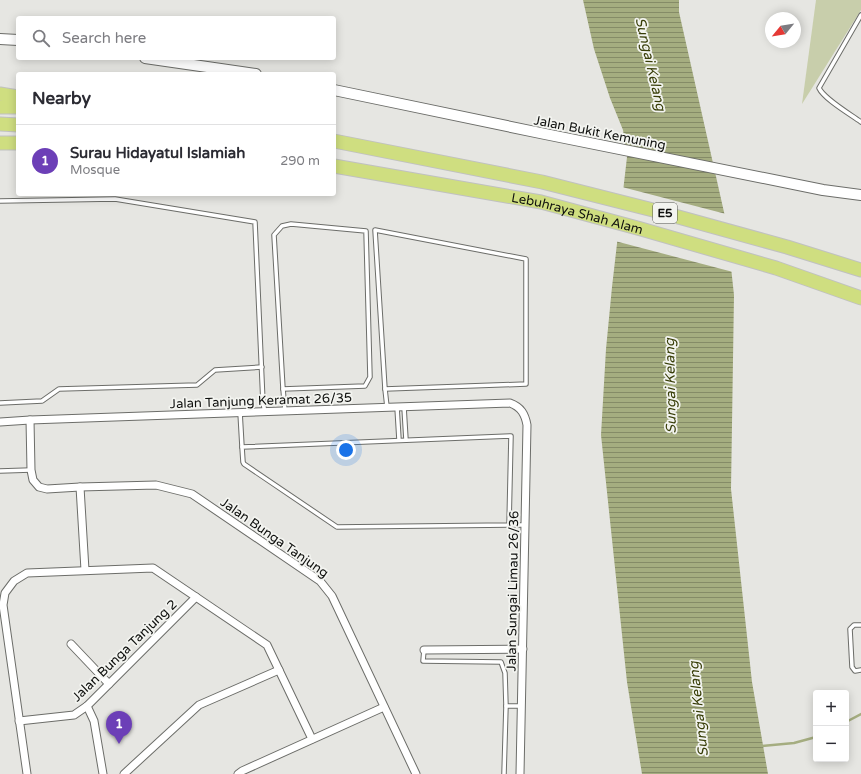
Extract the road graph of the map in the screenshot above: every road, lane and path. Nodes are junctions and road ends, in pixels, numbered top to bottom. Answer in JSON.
{"nodes":[{"id":1,"x":861,"y":15,"type":"edge"},
{"id":2,"x":0,"y":39,"type":"edge"},
{"id":3,"x":16,"y":40,"type":"edge"},
{"id":4,"x":160,"y":60,"type":"edge"},
{"id":5,"x":242,"y":72,"type":"edge"},
{"id":6,"x":336,"y":90,"type":"edge"},
{"id":7,"x":0,"y":94,"type":"edge"},
{"id":8,"x":16,"y":97,"type":"edge"},
{"id":9,"x":0,"y":107,"type":"edge"},
{"id":10,"x":16,"y":107,"type":"edge"},
{"id":11,"x":861,"y":122,"type":"edge"},
{"id":12,"x":0,"y":124,"type":"edge"},
{"id":13,"x":16,"y":125,"type":"edge"},
{"id":14,"x":336,"y":141,"type":"edge"},
{"id":15,"x":0,"y":143,"type":"edge"},
{"id":16,"x":16,"y":144,"type":"edge"},
{"id":17,"x":336,"y":166,"type":"edge"},
{"id":18,"x":861,"y":195,"type":"edge"},
{"id":19,"x":0,"y":201,"type":"edge"},
{"id":20,"x":861,"y":270,"type":"edge"},
{"id":21,"x":861,"y":298,"type":"edge"},
{"id":22,"x":262,"y":367,"type":"junction"},
{"id":23,"x":283,"y":389,"type":"junction"},
{"id":24,"x":385,"y":389,"type":"junction"},
{"id":25,"x":0,"y":403,"type":"edge"},
{"id":26,"x":388,"y":407,"type":"junction"},
{"id":27,"x":401,"y":407,"type":"junction"},
{"id":28,"x":521,"y":410,"type":"joint"},
{"id":29,"x":286,"y":411,"type":"junction"},
{"id":30,"x":240,"y":412,"type":"junction"},
{"id":31,"x":265,"y":412,"type":"junction"},
{"id":32,"x":30,"y":420,"type":"junction"},
{"id":33,"x":0,"y":422,"type":"edge"},
{"id":34,"x":399,"y":440,"type":"junction"},
{"id":35,"x":406,"y":440,"type":"junction"},
{"id":36,"x":242,"y":447,"type":"junction"},
{"id":37,"x":31,"y":470,"type":"junction"},
{"id":38,"x":0,"y":472,"type":"edge"},
{"id":39,"x":80,"y":487,"type":"junction"},
{"id":40,"x":509,"y":525,"type":"junction"},
{"id":41,"x":525,"y":525,"type":"junction"},
{"id":42,"x":85,"y":570,"type":"junction"},
{"id":43,"x":196,"y":597,"type":"junction"},
{"id":44,"x":861,"y":625,"type":"edge"},
{"id":45,"x":71,"y":644,"type":"dead end"},
{"id":46,"x":523,"y":649,"type":"junction"},
{"id":47,"x":424,"y":650,"type":"joint"},
{"id":48,"x":279,"y":670,"type":"junction"},
{"id":49,"x":861,"y":670,"type":"edge"},
{"id":50,"x":109,"y":684,"type":"junction"},
{"id":51,"x":87,"y":706,"type":"junction"},
{"id":52,"x":506,"y":706,"type":"junction"},
{"id":53,"x":522,"y":706,"type":"junction"},
{"id":54,"x":384,"y":707,"type":"junction"},
{"id":55,"x":19,"y":721,"type":"junction"},
{"id":56,"x":312,"y":739,"type":"junction"},
{"id":57,"x":26,"y":774,"type":"edge"},
{"id":58,"x":103,"y":774,"type":"edge"},
{"id":59,"x":124,"y":774,"type":"edge"},
{"id":60,"x":238,"y":774,"type":"edge"},
{"id":61,"x":416,"y":774,"type":"edge"},
{"id":62,"x":504,"y":774,"type":"edge"},
{"id":63,"x":520,"y":774,"type":"edge"}],
"edges":[{"from":1,"to":11,"type":"lane"},
{"from":2,"to":3,"type":"main road"},
{"from":4,"to":5,"type":"main road"},
{"from":6,"to":18,"type":"main road","name":"Jalan Bukit Kemuning"},
{"from":7,"to":8,"type":"highway"},
{"from":9,"to":10,"type":"highway"},
{"from":12,"to":13,"type":"highway"},
{"from":14,"to":20,"type":"highway","name":"Lebuhraya Shah Alam","number":"E5"},
{"from":15,"to":16,"type":"highway"},
{"from":17,"to":21,"type":"highway","name":"Lebuhraya Shah Alam","number":"E5"},
{"from":19,"to":22,"type":"lane"},
{"from":22,"to":25,"type":"lane"},
{"from":22,"to":31,"type":"lane"},
{"from":23,"to":23,"type":"lane"},
{"from":23,"to":29,"type":"lane"},
{"from":24,"to":24,"type":"lane"},
{"from":24,"to":26,"type":"lane"},
{"from":26,"to":27,"type":"street","name":"Jalan Tanjung Keramat 26/35"},
{"from":26,"to":29,"type":"street","name":"Jalan Tanjung Keramat 26/35"},
{"from":27,"to":28,"type":"street","name":"Jalan Tanjung Keramat 26/35"},
{"from":27,"to":34,"type":"lane"},
{"from":27,"to":35,"type":"lane"},
{"from":28,"to":41,"type":"street","name":"Jalan Sungai Limau 26/36"},
{"from":29,"to":31,"type":"street","name":"Jalan Tanjung Keramat 26/35"},
{"from":30,"to":31,"type":"street","name":"Jalan Tanjung Keramat 26/35"},
{"from":30,"to":32,"type":"street","name":"Jalan Tanjung Keramat 26/35"},
{"from":30,"to":36,"type":"lane"},
{"from":32,"to":33,"type":"street","name":"Jalan Tanjung Keramat 26/35"},
{"from":32,"to":37,"type":"street","name":"Jalan Bunga Tanjung"},
{"from":34,"to":35,"type":"lane"},
{"from":34,"to":36,"type":"lane"},
{"from":35,"to":40,"type":"lane"},
{"from":36,"to":40,"type":"lane"},
{"from":37,"to":38,"type":"lane"},
{"from":37,"to":39,"type":"street","name":"Jalan Bunga Tanjung"},
{"from":39,"to":42,"type":"street"},
{"from":39,"to":54,"type":"street","name":"Jalan Bunga Tanjung"},
{"from":40,"to":41,"type":"lane"},
{"from":41,"to":46,"type":"street","name":"Jalan Sungai Limau 26/36"},
{"from":42,"to":43,"type":"street"},
{"from":42,"to":55,"type":"street"},
{"from":43,"to":48,"type":"street"},
{"from":43,"to":50,"type":"street","name":"Jalan Bunga Tanjung 2"},
{"from":44,"to":49,"type":"lane"},
{"from":45,"to":50,"type":"street"},
{"from":46,"to":47,"type":"street"},
{"from":46,"to":53,"type":"street","name":"Jalan Sungai Limau 26/36"},
{"from":47,"to":52,"type":"lane"},
{"from":48,"to":56,"type":"street"},
{"from":48,"to":59,"type":"street"},
{"from":50,"to":51,"type":"street","name":"Jalan Bunga Tanjung 2"},
{"from":51,"to":55,"type":"street","name":"Jalan Bunga Tanjung 2"},
{"from":51,"to":58,"type":"street"},
{"from":52,"to":53,"type":"lane"},
{"from":52,"to":62,"type":"lane"},
{"from":53,"to":63,"type":"street","name":"Jalan Sungai Limau 26/36"},
{"from":54,"to":56,"type":"street"},
{"from":54,"to":61,"type":"street","name":"Jalan Bunga Tanjung"},
{"from":55,"to":57,"type":"street"},
{"from":56,"to":60,"type":"street"}]}
